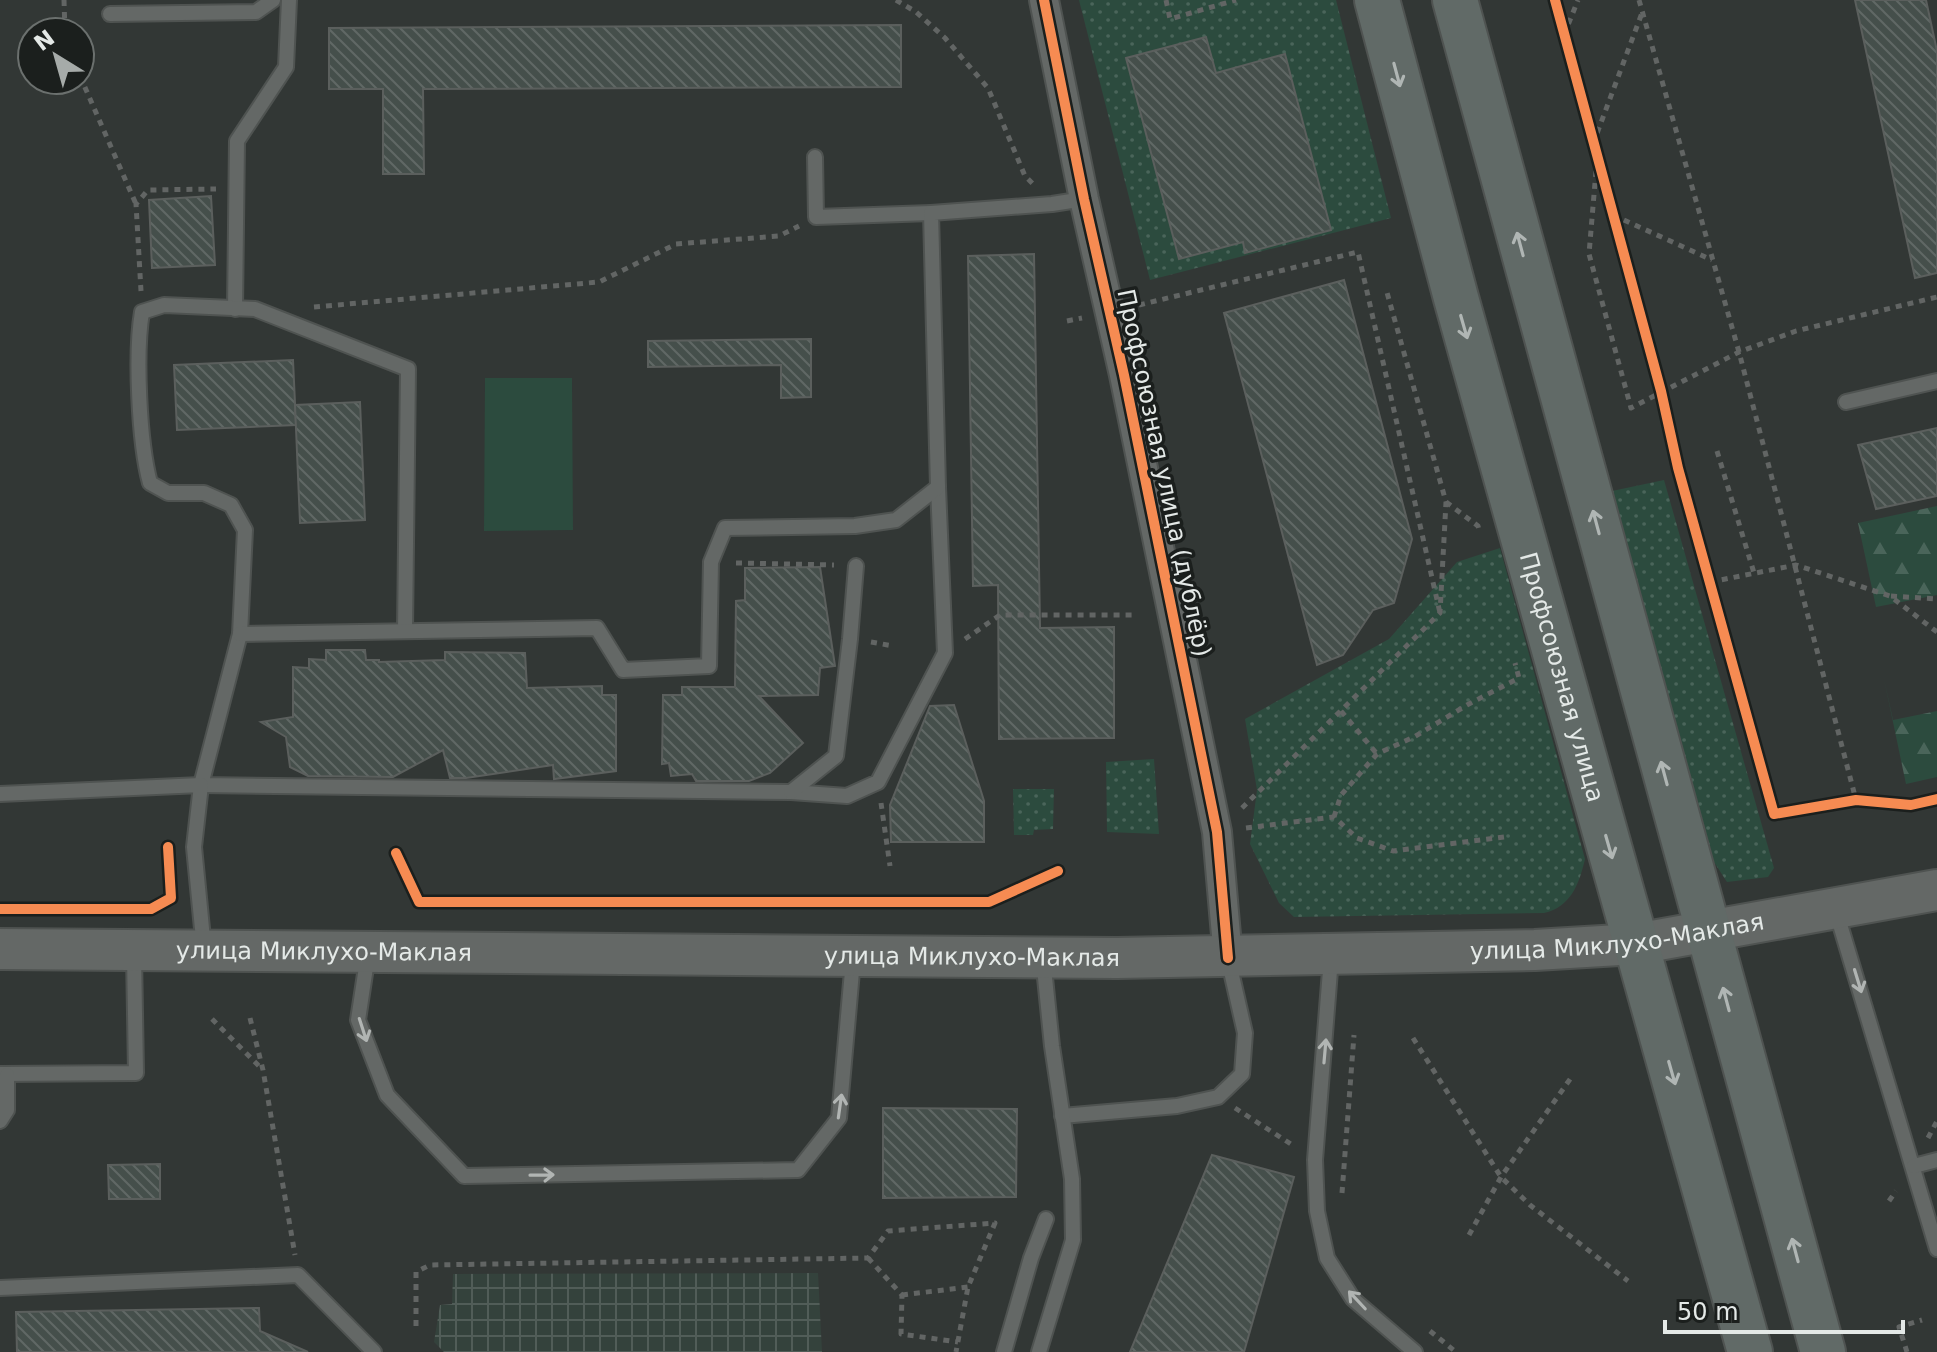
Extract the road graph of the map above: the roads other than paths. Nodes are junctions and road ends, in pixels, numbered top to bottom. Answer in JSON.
{"nodes":[{"id":1,"x":273,"y":0,"type":"edge"},
{"id":2,"x":289,"y":0,"type":"edge"},
{"id":3,"x":1044,"y":0,"type":"edge"},
{"id":4,"x":1377,"y":0,"type":"edge"},
{"id":5,"x":1455,"y":0,"type":"edge"},
{"id":6,"x":110,"y":14,"type":"dead end"},
{"id":7,"x":815,"y":157,"type":"dead end"},
{"id":8,"x":1084,"y":199,"type":"junction"},
{"id":9,"x":931,"y":213,"type":"junction"},
{"id":10,"x":235,"y":309,"type":"junction"},
{"id":11,"x":1937,"y":381,"type":"edge"},
{"id":12,"x":1846,"y":402,"type":"dead end"},
{"id":13,"x":938,"y":487,"type":"junction"},
{"id":14,"x":856,"y":566,"type":"road end"},
{"id":15,"x":405,"y":631,"type":"junction"},
{"id":16,"x":240,"y":634,"type":"junction"},
{"id":17,"x":201,"y":785,"type":"junction"},
{"id":18,"x":791,"y":792,"type":"junction"},
{"id":19,"x":0,"y":794,"type":"edge"},
{"id":20,"x":1937,"y":890,"type":"edge"},
{"id":21,"x":1835,"y":907,"type":"junction"},
{"id":22,"x":1707,"y":929,"type":"junction"},
{"id":23,"x":1636,"y":944,"type":"junction"},
{"id":24,"x":0,"y":949,"type":"edge"},
{"id":25,"x":134,"y":949,"type":"junction"},
{"id":26,"x":204,"y":950,"type":"junction"},
{"id":27,"x":368,"y":954,"type":"junction"},
{"id":28,"x":1331,"y":955,"type":"junction"},
{"id":29,"x":854,"y":958,"type":"junction"},
{"id":30,"x":1043,"y":958,"type":"junction"},
{"id":31,"x":1228,"y":958,"type":"junction"},
{"id":32,"x":4,"y":1075,"type":"edge"},
{"id":33,"x":1062,"y":1116,"type":"junction"},
{"id":34,"x":0,"y":1121,"type":"edge"},
{"id":35,"x":1937,"y":1160,"type":"edge"},
{"id":36,"x":1914,"y":1166,"type":"junction"},
{"id":37,"x":1046,"y":1219,"type":"dead end"},
{"id":38,"x":1937,"y":1249,"type":"edge"},
{"id":39,"x":0,"y":1288,"type":"edge"},
{"id":40,"x":374,"y":1352,"type":"edge"},
{"id":41,"x":1004,"y":1352,"type":"edge"},
{"id":42,"x":1039,"y":1352,"type":"edge"},
{"id":43,"x":1415,"y":1352,"type":"edge"},
{"id":44,"x":1750,"y":1352,"type":"edge"},
{"id":45,"x":1823,"y":1352,"type":"edge"}],
"edges":[{"from":1,"to":6,"type":"lane"},
{"from":2,"to":10,"type":"lane"},
{"from":3,"to":8,"type":"street","name":"Профсоюзная улица (дублёр)"},
{"from":4,"to":23,"type":"main road","name":"Профсоюзная улица","one_way":true},
{"from":22,"to":5,"type":"main road","one_way":true},
{"from":7,"to":9,"type":"lane"},
{"from":8,"to":9,"type":"lane"},
{"from":8,"to":31,"type":"street","name":"Профсоюзная улица (дублёр)"},
{"from":9,"to":13,"type":"lane"},
{"from":10,"to":15,"type":"lane"},
{"from":10,"to":16,"type":"lane"},
{"from":11,"to":12,"type":"lane"},
{"from":13,"to":15,"type":"lane"},
{"from":13,"to":18,"type":"lane"},
{"from":14,"to":18,"type":"lane"},
{"from":15,"to":16,"type":"lane"},
{"from":16,"to":17,"type":"lane"},
{"from":17,"to":18,"type":"lane"},
{"from":17,"to":19,"type":"lane"},
{"from":17,"to":26,"type":"lane"},
{"from":20,"to":21,"type":"main road","name":"улица Миклухо-Маклая"},
{"from":21,"to":22,"type":"main road","name":"улица Миклухо-Маклая"},
{"from":21,"to":36,"type":"lane","one_way":true},
{"from":22,"to":23,"type":"main road","name":"улица Миклухо-Маклая"},
{"from":45,"to":22,"type":"main road","one_way":true},
{"from":23,"to":28,"type":"main road","name":"улица Миклухо-Маклая"},
{"from":23,"to":44,"type":"main road","name":"Профсоюзная улица","one_way":true},
{"from":24,"to":25,"type":"main road","name":"улица Миклухо-Маклая"},
{"from":25,"to":26,"type":"main road","name":"улица Миклухо-Маклая"},
{"from":25,"to":32,"type":"lane"},
{"from":26,"to":27,"type":"main road","name":"улица Миклухо-Маклая"},
{"from":27,"to":29,"type":"main road","name":"улица Миклухо-Маклая"},
{"from":27,"to":29,"type":"lane","one_way":true},
{"from":28,"to":31,"type":"main road","name":"улица Миклухо-Маклая"},
{"from":43,"to":28,"type":"lane","one_way":true},
{"from":29,"to":30,"type":"main road","name":"улица Миклухо-Маклая"},
{"from":30,"to":31,"type":"main road","name":"улица Миклухо-Маклая"},
{"from":30,"to":33,"type":"lane"},
{"from":31,"to":33,"type":"lane"},
{"from":32,"to":34,"type":"lane"},
{"from":33,"to":42,"type":"lane"},
{"from":35,"to":36,"type":"lane"},
{"from":36,"to":38,"type":"lane"},
{"from":37,"to":41,"type":"lane"},
{"from":39,"to":40,"type":"lane"}]}
